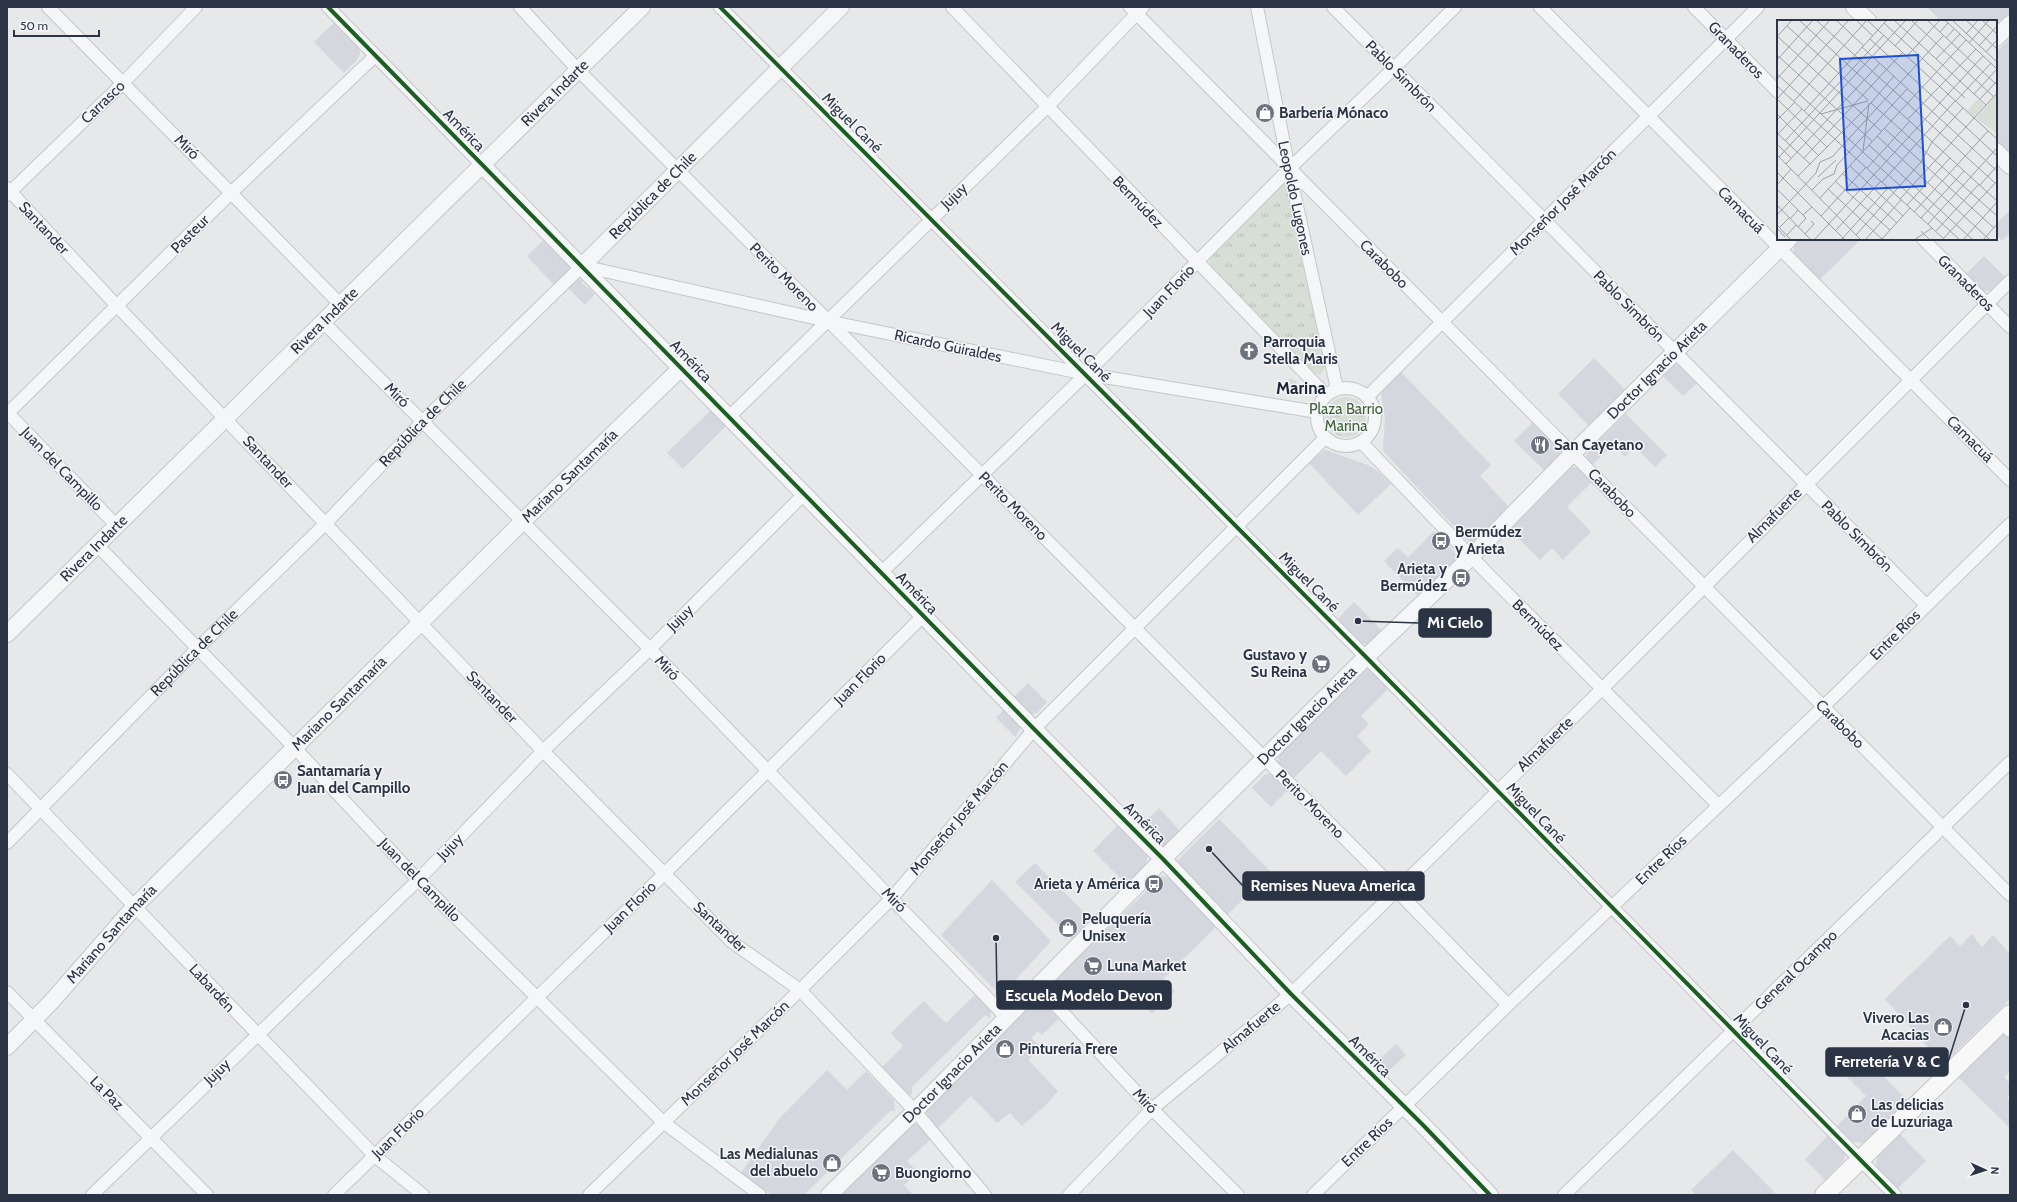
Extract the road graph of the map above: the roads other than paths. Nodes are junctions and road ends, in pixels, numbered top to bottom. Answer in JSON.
{"nodes":[{"id":1,"x":48,"y":7,"type":"edge"},
{"id":2,"x":196,"y":7,"type":"edge"},
{"id":3,"x":328,"y":7,"type":"edge"},
{"id":4,"x":520,"y":7,"type":"edge"},
{"id":5,"x":642,"y":7,"type":"edge"},
{"id":6,"x":720,"y":7,"type":"edge"},
{"id":7,"x":841,"y":7,"type":"edge"},
{"id":8,"x":952,"y":7,"type":"edge"},
{"id":9,"x":1257,"y":7,"type":"edge"},
{"id":10,"x":1333,"y":7,"type":"edge"},
{"id":11,"x":1455,"y":7,"type":"edge"},
{"id":12,"x":1540,"y":7,"type":"edge"},
{"id":13,"x":1694,"y":7,"type":"edge"},
{"id":14,"x":1758,"y":7,"type":"edge"},
{"id":15,"x":1854,"y":7,"type":"edge"},
{"id":16,"x":1137,"y":9,"type":"edge"},
{"id":17,"x":1867,"y":20,"type":"edge"},
{"id":18,"x":2010,"y":24,"type":"edge"},
{"id":19,"x":1997,"y":37,"type":"edge"},
{"id":20,"x":1726,"y":39,"type":"junction"},
{"id":21,"x":375,"y":56,"type":"junction"},
{"id":22,"x":1394,"y":68,"type":"junction"},
{"id":23,"x":781,"y":69,"type":"junction"},
{"id":24,"x":578,"y":70,"type":"junction"},
{"id":25,"x":123,"y":82,"type":"junction"},
{"id":26,"x":1777,"y":91,"type":"edge"},
{"id":27,"x":1047,"y":107,"type":"junction"},
{"id":28,"x":1648,"y":117,"type":"junction"},
{"id":29,"x":1997,"y":152,"type":"edge"},
{"id":30,"x":483,"y":166,"type":"junction"},
{"id":31,"x":2010,"y":166,"type":"edge"},
{"id":32,"x":677,"y":169,"type":"junction"},
{"id":33,"x":1289,"y":169,"type":"junction"},
{"id":34,"x":8,"y":191,"type":"edge"},
{"id":35,"x":232,"y":192,"type":"junction"},
{"id":36,"x":930,"y":220,"type":"junction"},
{"id":37,"x":1544,"y":221,"type":"junction"},
{"id":38,"x":1777,"y":237,"type":"edge"},
{"id":39,"x":1924,"y":240,"type":"edge"},
{"id":40,"x":1784,"y":244,"type":"edge"},
{"id":41,"x":1197,"y":262,"type":"junction"},
{"id":42,"x":582,"y":266,"type":"junction"},
{"id":43,"x":2010,"y":281,"type":"edge"},
{"id":44,"x":341,"y":304,"type":"junction"},
{"id":45,"x":1987,"y":304,"type":"junction"},
{"id":46,"x":117,"y":306,"type":"junction"},
{"id":47,"x":828,"y":320,"type":"junction"},
{"id":48,"x":323,"y":322,"type":"junction"},
{"id":49,"x":1442,"y":322,"type":"junction"},
{"id":50,"x":2010,"y":327,"type":"edge"},
{"id":51,"x":1676,"y":351,"type":"junction"},
{"id":52,"x":681,"y":368,"type":"junction"},
{"id":53,"x":1086,"y":374,"type":"junction"},
{"id":54,"x":1910,"y":379,"type":"junction"},
{"id":55,"x":1330,"y":392,"type":"junction"},
{"id":56,"x":1367,"y":397,"type":"junction"},
{"id":57,"x":1317,"y":412,"type":"junction"},
{"id":58,"x":7,"y":413,"type":"edge"},
{"id":59,"x":226,"y":417,"type":"junction"},
{"id":60,"x":729,"y":417,"type":"junction"},
{"id":61,"x":423,"y":421,"type":"junction"},
{"id":62,"x":1325,"y":438,"type":"junction"},
{"id":63,"x":1361,"y":442,"type":"junction"},
{"id":64,"x":1573,"y":453,"type":"junction"},
{"id":65,"x":983,"y":475,"type":"junction"},
{"id":66,"x":2010,"y":480,"type":"edge"},
{"id":67,"x":1806,"y":484,"type":"junction"},
{"id":68,"x":804,"y":494,"type":"junction"},
{"id":69,"x":523,"y":521,"type":"junction"},
{"id":70,"x":326,"y":524,"type":"junction"},
{"id":71,"x":2010,"y":524,"type":"edge"},
{"id":72,"x":116,"y":525,"type":"junction"},
{"id":73,"x":1236,"y":526,"type":"junction"},
{"id":74,"x":97,"y":545,"type":"junction"},
{"id":75,"x":1472,"y":557,"type":"junction"},
{"id":76,"x":881,"y":573,"type":"junction"},
{"id":77,"x":1703,"y":586,"type":"junction"},
{"id":78,"x":1926,"y":605,"type":"junction"},
{"id":79,"x":923,"y":616,"type":"junction"},
{"id":80,"x":421,"y":622,"type":"junction"},
{"id":81,"x":1134,"y":628,"type":"junction"},
{"id":82,"x":7,"y":633,"type":"edge"},
{"id":83,"x":197,"y":649,"type":"junction"},
{"id":84,"x":650,"y":649,"type":"junction"},
{"id":85,"x":1366,"y":657,"type":"junction"},
{"id":86,"x":1603,"y":688,"type":"junction"},
{"id":87,"x":1823,"y":707,"type":"junction"},
{"id":88,"x":1034,"y":729,"type":"junction"},
{"id":89,"x":294,"y":747,"type":"junction"},
{"id":90,"x":543,"y":751,"type":"junction"},
{"id":91,"x":1264,"y":758,"type":"junction"},
{"id":92,"x":2010,"y":762,"type":"edge"},
{"id":93,"x":768,"y":770,"type":"junction"},
{"id":94,"x":7,"y":774,"type":"edge"},
{"id":95,"x":1498,"y":791,"type":"junction"},
{"id":96,"x":1718,"y":805,"type":"junction"},
{"id":97,"x":40,"y":808,"type":"junction"},
{"id":98,"x":1942,"y":827,"type":"junction"},
{"id":99,"x":7,"y":843,"type":"edge"},
{"id":100,"x":1163,"y":859,"type":"junction"},
{"id":101,"x":665,"y":873,"type":"junction"},
{"id":102,"x":418,"y":880,"type":"junction"},
{"id":103,"x":1396,"y":890,"type":"junction"},
{"id":104,"x":2010,"y":895,"type":"edge"},
{"id":105,"x":892,"y":898,"type":"junction"},
{"id":106,"x":135,"y":906,"type":"junction"},
{"id":107,"x":1612,"y":907,"type":"junction"},
{"id":108,"x":1038,"y":986,"type":"junction"},
{"id":109,"x":800,"y":990,"type":"junction"},
{"id":110,"x":7,"y":992,"type":"edge"},
{"id":111,"x":1291,"y":994,"type":"junction"},
{"id":112,"x":537,"y":998,"type":"junction"},
{"id":113,"x":1508,"y":1005,"type":"junction"},
{"id":114,"x":1007,"y":1018,"type":"junction"},
{"id":115,"x":34,"y":1020,"type":"junction"},
{"id":116,"x":2007,"y":1022,"type":"edge"},
{"id":117,"x":1733,"y":1031,"type":"junction"},
{"id":118,"x":256,"y":1034,"type":"junction"},
{"id":119,"x":7,"y":1047,"type":"edge"},
{"id":120,"x":1405,"y":1106,"type":"junction"},
{"id":121,"x":1152,"y":1109,"type":"junction"},
{"id":122,"x":915,"y":1111,"type":"junction"},
{"id":123,"x":663,"y":1122,"type":"junction"},
{"id":124,"x":151,"y":1137,"type":"junction"},
{"id":125,"x":375,"y":1156,"type":"junction"},
{"id":126,"x":1860,"y":1160,"type":"junction"},
{"id":127,"x":92,"y":1195,"type":"edge"},
{"id":128,"x":207,"y":1195,"type":"edge"},
{"id":129,"x":334,"y":1195,"type":"edge"},
{"id":130,"x":424,"y":1195,"type":"edge"},
{"id":131,"x":589,"y":1195,"type":"edge"},
{"id":132,"x":760,"y":1195,"type":"edge"},
{"id":133,"x":829,"y":1195,"type":"edge"},
{"id":134,"x":985,"y":1195,"type":"edge"},
{"id":135,"x":1069,"y":1195,"type":"edge"},
{"id":136,"x":1238,"y":1195,"type":"edge"},
{"id":137,"x":1313,"y":1195,"type":"edge"},
{"id":138,"x":1490,"y":1195,"type":"edge"},
{"id":139,"x":1564,"y":1195,"type":"edge"},
{"id":140,"x":1824,"y":1195,"type":"edge"},
{"id":141,"x":1894,"y":1195,"type":"edge"}],
"edges":[{"from":1,"to":25,"type":"street","name":"Miró"},
{"from":2,"to":25,"type":"street","name":"Carrasco"},
{"from":3,"to":21,"type":"street","name":"América"},
{"from":4,"to":24,"type":"street","name":"Perito Moreno"},
{"from":5,"to":24,"type":"street","name":"Rivera Indarte"},
{"from":6,"to":23,"type":"street","name":"Miguel Cané"},
{"from":7,"to":23,"type":"street","name":"República de Chile"},
{"from":8,"to":27,"type":"street","name":"Bermúdez"},
{"from":9,"to":33,"type":"street","name":"Leopoldo Lugones"},
{"from":10,"to":22,"type":"street","name":"Pablo Simbrón"},
{"from":11,"to":22,"type":"street","name":"Juan Florio"},
{"from":12,"to":28,"type":"street","name":"Camacuá"},
{"from":13,"to":20,"type":"street","name":"Granaderos"},
{"from":14,"to":20,"type":"street","name":"Monseñor José Marcón"},
{"from":15,"to":17,"type":"street"},
{"from":16,"to":27,"type":"street","name":"Jujuy"},
{"from":16,"to":33,"type":"street","name":"Carabobo"},
{"from":18,"to":19,"type":"street"},
{"from":20,"to":26,"type":"street","name":"Granaderos"},
{"from":20,"to":28,"type":"street","name":"Monseñor José Marcón"},
{"from":21,"to":30,"type":"street","name":"América"},
{"from":21,"to":35,"type":"street","name":"Pasteur"},
{"from":22,"to":33,"type":"street","name":"Juan Florio"},
{"from":22,"to":37,"type":"street","name":"Pablo Simbrón"},
{"from":23,"to":32,"type":"street","name":"República de Chile"},
{"from":23,"to":36,"type":"street","name":"Miguel Cané"},
{"from":24,"to":30,"type":"street","name":"Rivera Indarte"},
{"from":24,"to":32,"type":"street","name":"Perito Moreno"},
{"from":25,"to":34,"type":"street","name":"Carrasco"},
{"from":25,"to":35,"type":"street","name":"Miró"},
{"from":27,"to":36,"type":"street","name":"Jujuy"},
{"from":27,"to":41,"type":"street","name":"Bermúdez"},
{"from":28,"to":37,"type":"street","name":"Monseñor José Marcón"},
{"from":28,"to":38,"type":"street","name":"Camacuá"},
{"from":29,"to":31,"type":"street"},
{"from":30,"to":42,"type":"street","name":"América"},
{"from":30,"to":44,"type":"street","name":"Rivera Indarte"},
{"from":32,"to":42,"type":"street","name":"República de Chile"},
{"from":32,"to":47,"type":"street","name":"Perito Moreno"},
{"from":33,"to":41,"type":"street","name":"Juan Florio"},
{"from":33,"to":49,"type":"street","name":"Carabobo"},
{"from":33,"to":55,"type":"street","name":"Leopoldo Lugones"},
{"from":34,"to":46,"type":"street","name":"Santander"},
{"from":35,"to":44,"type":"street","name":"Miró"},
{"from":35,"to":46,"type":"street","name":"Pasteur"},
{"from":36,"to":47,"type":"street","name":"Jujuy"},
{"from":36,"to":53,"type":"street","name":"Miguel Cané"},
{"from":37,"to":49,"type":"street","name":"Monseñor José Marcón"},
{"from":37,"to":51,"type":"street","name":"Pablo Simbrón"},
{"from":39,"to":45,"type":"street","name":"Granaderos"},
{"from":40,"to":51,"type":"street","name":"Doctor Ignacio Arieta"},
{"from":40,"to":54,"type":"street","name":"Camacuá"},
{"from":41,"to":53,"type":"street","name":"Juan Florio"},
{"from":41,"to":55,"type":"street","name":"Bermúdez"},
{"from":42,"to":47,"type":"street","name":"Ricardo Güiraldes"},
{"from":42,"to":52,"type":"street","name":"América"},
{"from":42,"to":61,"type":"street","name":"República de Chile"},
{"from":43,"to":45,"type":"street","name":"Almafuerte"},
{"from":44,"to":48,"type":"street","name":"Rivera Indarte"},
{"from":45,"to":50,"type":"street","name":"Granaderos"},
{"from":45,"to":54,"type":"street","name":"Almafuerte"},
{"from":46,"to":58,"type":"street","name":"Pasteur"},
{"from":46,"to":59,"type":"street","name":"Santander"},
{"from":47,"to":53,"type":"street","name":"Ricardo Güiraldes"},
{"from":47,"to":60,"type":"street","name":"Jujuy"},
{"from":47,"to":65,"type":"street","name":"Perito Moreno"},
{"from":48,"to":59,"type":"street","name":"Rivera Indarte"},
{"from":48,"to":61,"type":"street","name":"Miró"},
{"from":49,"to":56,"type":"street","name":"Monseñor José Marcón"},
{"from":49,"to":64,"type":"street","name":"Carabobo"},
{"from":51,"to":64,"type":"street","name":"Doctor Ignacio Arieta"},
{"from":51,"to":67,"type":"street","name":"Pablo Simbrón"},
{"from":52,"to":60,"type":"street","name":"América"},
{"from":52,"to":69,"type":"street","name":"Mariano Santamaría"},
{"from":53,"to":57,"type":"street","name":"Ricardo Güiraldes"},
{"from":53,"to":65,"type":"street","name":"Juan Florio"},
{"from":53,"to":73,"type":"street","name":"Miguel Cané"},
{"from":54,"to":66,"type":"street","name":"Camacuá"},
{"from":54,"to":67,"type":"street","name":"Almafuerte"},
{"from":55,"to":56,"type":"street"},
{"from":55,"to":57,"type":"street"},
{"from":56,"to":63,"type":"street"},
{"from":57,"to":62,"type":"street"},
{"from":58,"to":72,"type":"street","name":"Juan del Campillo"},
{"from":59,"to":70,"type":"street","name":"Santander"},
{"from":59,"to":72,"type":"street","name":"Rivera Indarte"},
{"from":60,"to":68,"type":"street","name":"América"},
{"from":61,"to":69,"type":"street","name":"Miró"},
{"from":61,"to":70,"type":"street","name":"República de Chile"},
{"from":62,"to":63,"type":"street"},
{"from":62,"to":73,"type":"street","name":"Monseñor José Marcón"},
{"from":63,"to":75,"type":"street","name":"Bermúdez"},
{"from":64,"to":75,"type":"street","name":"Doctor Ignacio Arieta"},
{"from":64,"to":77,"type":"street","name":"Carabobo"},
{"from":65,"to":76,"type":"street","name":"Juan Florio"},
{"from":65,"to":81,"type":"street","name":"Perito Moreno"},
{"from":67,"to":77,"type":"street","name":"Almafuerte"},
{"from":67,"to":78,"type":"street","name":"Pablo Simbrón"},
{"from":68,"to":76,"type":"street","name":"América"},
{"from":68,"to":84,"type":"street","name":"Jujuy"},
{"from":69,"to":80,"type":"street","name":"Mariano Santamaría"},
{"from":69,"to":84,"type":"street","name":"Miró"},
{"from":70,"to":80,"type":"street","name":"Santander"},
{"from":70,"to":83,"type":"street","name":"República de Chile"},
{"from":71,"to":78,"type":"street","name":"Entre Ríos"},
{"from":72,"to":74,"type":"street","name":"Rivera Indarte"},
{"from":73,"to":81,"type":"street","name":"Monseñor José Marcón"},
{"from":73,"to":85,"type":"street","name":"Miguel Cané"},
{"from":74,"to":82,"type":"street","name":"Rivera Indarte"},
{"from":74,"to":83,"type":"street","name":"Juan del Campillo"},
{"from":75,"to":85,"type":"street","name":"Doctor Ignacio Arieta"},
{"from":75,"to":86,"type":"street","name":"Bermúdez"},
{"from":76,"to":79,"type":"street","name":"América"},
{"from":77,"to":86,"type":"street","name":"Almafuerte"},
{"from":77,"to":87,"type":"street","name":"Carabobo"},
{"from":78,"to":87,"type":"street","name":"Entre Ríos"},
{"from":79,"to":88,"type":"street","name":"América"},
{"from":79,"to":93,"type":"street","name":"Juan Florio"},
{"from":80,"to":89,"type":"street","name":"Mariano Santamaría"},
{"from":80,"to":90,"type":"street","name":"Santander"},
{"from":81,"to":88,"type":"street","name":"Monseñor José Marcón"},
{"from":81,"to":91,"type":"street","name":"Perito Moreno"},
{"from":83,"to":89,"type":"street","name":"Juan del Campillo"},
{"from":83,"to":97,"type":"street","name":"República de Chile"},
{"from":84,"to":90,"type":"street","name":"Jujuy"},
{"from":84,"to":93,"type":"street","name":"Miró"},
{"from":85,"to":91,"type":"street","name":"Doctor Ignacio Arieta"},
{"from":85,"to":95,"type":"street","name":"Miguel Cané"},
{"from":86,"to":95,"type":"street","name":"Almafuerte"},
{"from":86,"to":96,"type":"street","name":"Bermúdez"},
{"from":87,"to":96,"type":"street","name":"Entre Ríos"},
{"from":87,"to":98,"type":"street","name":"Carabobo"},
{"from":88,"to":100,"type":"street","name":"América"},
{"from":88,"to":105,"type":"street","name":"Monseñor José Marcón"},
{"from":89,"to":102,"type":"street","name":"Juan del Campillo"},
{"from":89,"to":106,"type":"street","name":"Mariano Santamaría"},
{"from":90,"to":101,"type":"street","name":"Santander"},
{"from":90,"to":102,"type":"street","name":"Jujuy"},
{"from":91,"to":100,"type":"street","name":"Doctor Ignacio Arieta"},
{"from":91,"to":103,"type":"street","name":"Perito Moreno"},
{"from":92,"to":98,"type":"street","name":"General Ocampo"},
{"from":93,"to":101,"type":"street","name":"Juan Florio"},
{"from":93,"to":105,"type":"street","name":"Miró"},
{"from":94,"to":97,"type":"street","name":"Labardén"},
{"from":95,"to":103,"type":"street","name":"Almafuerte"},
{"from":95,"to":107,"type":"street","name":"Miguel Cané"},
{"from":96,"to":107,"type":"street","name":"Entre Ríos"},
{"from":97,"to":99,"type":"street","name":"República de Chile"},
{"from":97,"to":106,"type":"street","name":"Labardén"},
{"from":98,"to":104,"type":"street","name":"Carabobo"},
{"from":98,"to":117,"type":"street","name":"General Ocampo"},
{"from":100,"to":108,"type":"street","name":"Doctor Ignacio Arieta"},
{"from":100,"to":111,"type":"street","name":"América"},
{"from":101,"to":109,"type":"street","name":"Santander"},
{"from":101,"to":112,"type":"street","name":"Juan Florio"},
{"from":102,"to":112,"type":"street","name":"Juan del Campillo"},
{"from":102,"to":118,"type":"street","name":"Jujuy"},
{"from":103,"to":111,"type":"street","name":"Almafuerte"},
{"from":103,"to":113,"type":"street","name":"Perito Moreno"},
{"from":105,"to":109,"type":"street","name":"Monseñor José Marcón"},
{"from":105,"to":114,"type":"street","name":"Miró"},
{"from":106,"to":115,"type":"street","name":"Mariano Santamaría"},
{"from":106,"to":118,"type":"street","name":"Labardén"},
{"from":107,"to":113,"type":"street","name":"Entre Ríos"},
{"from":107,"to":117,"type":"street","name":"Miguel Cané"},
{"from":108,"to":114,"type":"street","name":"Doctor Ignacio Arieta"},
{"from":108,"to":121,"type":"street","name":"Miró"},
{"from":109,"to":122,"type":"street","name":"Santander"},
{"from":109,"to":123,"type":"street","name":"Monseñor José Marcón"},
{"from":110,"to":115,"type":"street","name":"La Paz"},
{"from":111,"to":120,"type":"street","name":"América"},
{"from":111,"to":121,"type":"street","name":"Almafuerte"},
{"from":112,"to":123,"type":"street","name":"Juan del Campillo"},
{"from":112,"to":125,"type":"street","name":"Juan Florio"},
{"from":113,"to":120,"type":"street","name":"Entre Ríos"},
{"from":114,"to":122,"type":"street","name":"Doctor Ignacio Arieta"},
{"from":115,"to":119,"type":"street","name":"Mariano Santamaría"},
{"from":115,"to":124,"type":"street","name":"La Paz"},
{"from":116,"to":126,"type":"main road"},
{"from":117,"to":126,"type":"street","name":"Miguel Cané"},
{"from":117,"to":139,"type":"street","name":"General Ocampo"},
{"from":118,"to":124,"type":"street","name":"Jujuy"},
{"from":118,"to":125,"type":"street","name":"Labardén"},
{"from":120,"to":137,"type":"street","name":"Entre Ríos"},
{"from":120,"to":138,"type":"street","name":"América"},
{"from":121,"to":135,"type":"street","name":"Almafuerte"},
{"from":121,"to":136,"type":"street","name":"Miró"},
{"from":122,"to":133,"type":"street","name":"Doctor Ignacio Arieta"},
{"from":122,"to":134,"type":"street","name":"Santander"},
{"from":123,"to":131,"type":"street","name":"Monseñor José Marcón"},
{"from":123,"to":132,"type":"street","name":"Juan del Campillo"},
{"from":124,"to":127,"type":"street","name":"Jujuy"},
{"from":124,"to":128,"type":"street","name":"La Paz"},
{"from":125,"to":129,"type":"street","name":"Juan Florio"},
{"from":125,"to":130,"type":"street","name":"Labardén"},
{"from":126,"to":140,"type":"main road"},
{"from":126,"to":141,"type":"street","name":"Miguel Cané"}]}
